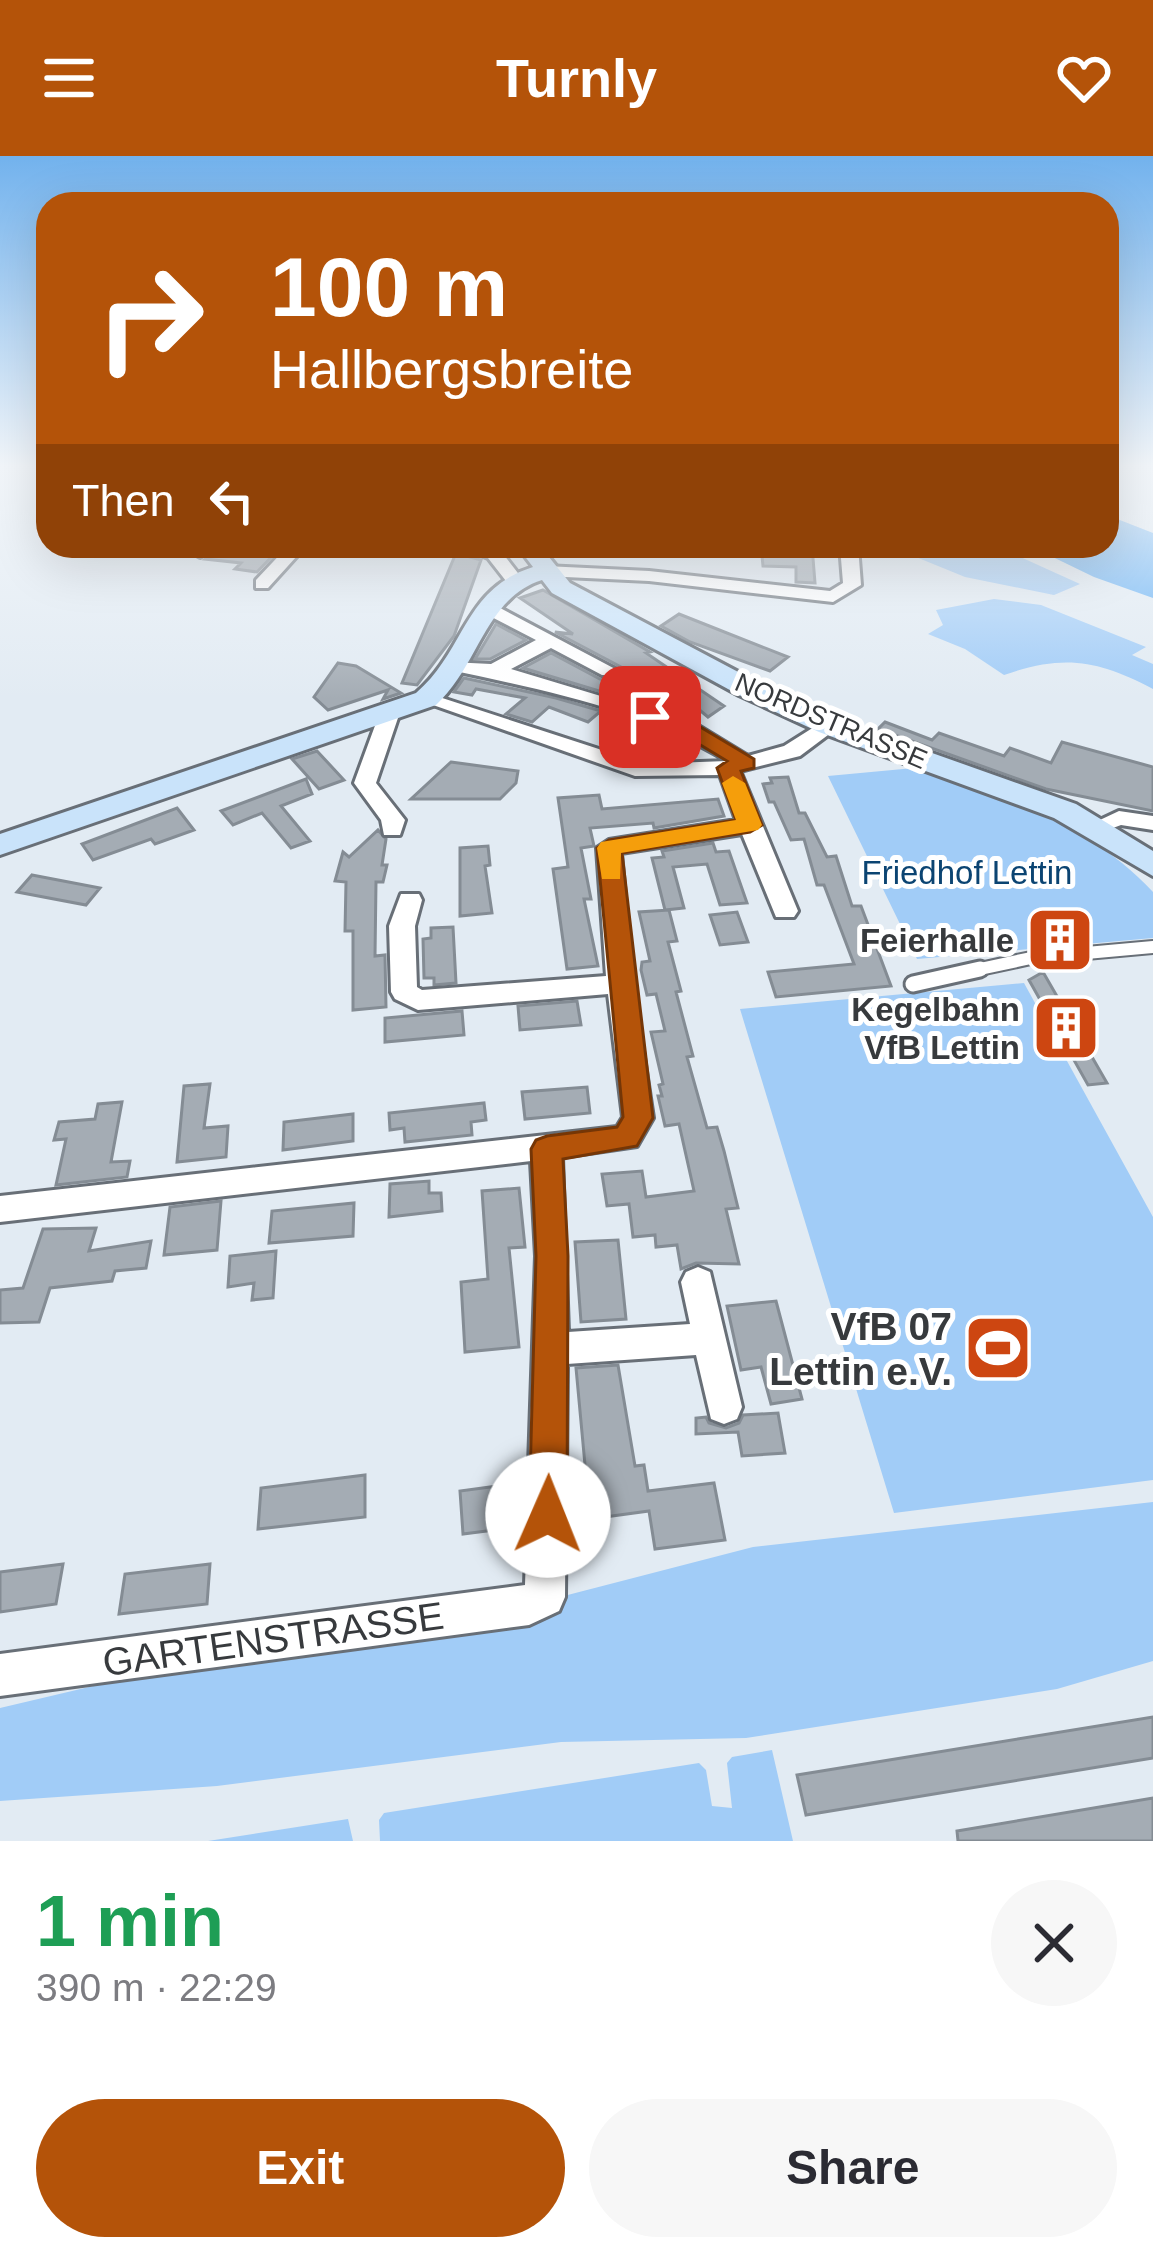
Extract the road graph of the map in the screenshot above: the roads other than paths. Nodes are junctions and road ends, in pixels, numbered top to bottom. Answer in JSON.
{"nodes":[{"id":1,"x":286,"y":558,"type":"edge"},
{"id":2,"x":497,"y":558,"type":"edge"},
{"id":3,"x":536,"y":558,"type":"edge"},
{"id":4,"x":850,"y":558,"type":"edge"},
{"id":5,"x":544,"y":571,"type":"junction"},
{"id":6,"x":512,"y":577,"type":"junction"},
{"id":7,"x":262,"y":584,"type":"dead end"},
{"id":8,"x":487,"y":608,"type":"junction"},
{"id":9,"x":552,"y":640,"type":"junction"},
{"id":10,"x":457,"y":666,"type":"junction"},
{"id":11,"x":494,"y":670,"type":"junction"},
{"id":12,"x":609,"y":670,"type":"dead end"},
{"id":13,"x":426,"y":699,"type":"junction"},
{"id":14,"x":390,"y":712,"type":"junction"},
{"id":15,"x":829,"y":726,"type":"junction"},
{"id":16,"x":737,"y":766,"type":"junction"},
{"id":17,"x":1153,"y":823,"type":"edge"},
{"id":18,"x":750,"y":825,"type":"junction"},
{"id":19,"x":1097,"y":827,"type":"junction"},
{"id":20,"x":392,"y":830,"type":"dead end"},
{"id":21,"x":0,"y":845,"type":"edge"},
{"id":22,"x":1153,"y":866,"type":"edge"},
{"id":23,"x":410,"y":900,"type":"dead end"},
{"id":24,"x":785,"y":911,"type":"dead end"},
{"id":25,"x":1153,"y":947,"type":"edge"},
{"id":26,"x":620,"y":984,"type":"junction"},
{"id":27,"x":913,"y":984,"type":"dead end"},
{"id":28,"x":547,"y":1149,"type":"junction"},
{"id":29,"x":0,"y":1209,"type":"edge"},
{"id":30,"x":698,"y":1282,"type":"dead end"},
{"id":31,"x":709,"y":1338,"type":"junction"},
{"id":32,"x":550,"y":1349,"type":"junction"},
{"id":33,"x":724,"y":1407,"type":"dead end"},
{"id":34,"x":0,"y":1675,"type":"edge"}],
"edges":[{"from":1,"to":7,"type":"street"},
{"from":2,"to":6,"type":"street"},
{"from":3,"to":5,"type":"street","name":"NORDSTRASSE"},
{"from":4,"to":5,"type":"street"},
{"from":5,"to":6,"type":"street"},
{"from":5,"to":15,"type":"street","name":"NORDSTRASSE"},
{"from":6,"to":8,"type":"street"},
{"from":8,"to":9,"type":"street"},
{"from":8,"to":10,"type":"street"},
{"from":9,"to":11,"type":"street"},
{"from":9,"to":12,"type":"street"},
{"from":10,"to":11,"type":"street"},
{"from":10,"to":13,"type":"street"},
{"from":11,"to":16,"type":"street"},
{"from":13,"to":14,"type":"street"},
{"from":13,"to":16,"type":"street"},
{"from":14,"to":20,"type":"street"},
{"from":14,"to":21,"type":"street"},
{"from":15,"to":16,"type":"street"},
{"from":15,"to":19,"type":"street","name":"NORDSTRASSE"},
{"from":16,"to":18,"type":"street"},
{"from":17,"to":19,"type":"street"},
{"from":18,"to":24,"type":"street"},
{"from":18,"to":26,"type":"street"},
{"from":19,"to":22,"type":"street","name":"NORDSTRASSE"},
{"from":23,"to":26,"type":"street"},
{"from":25,"to":27,"type":"lane"},
{"from":26,"to":28,"type":"street"},
{"from":28,"to":29,"type":"street"},
{"from":28,"to":32,"type":"street"},
{"from":30,"to":31,"type":"street"},
{"from":31,"to":32,"type":"street"},
{"from":31,"to":33,"type":"street"},
{"from":32,"to":34,"type":"street","name":"GARTENSTRASSE"}]}
